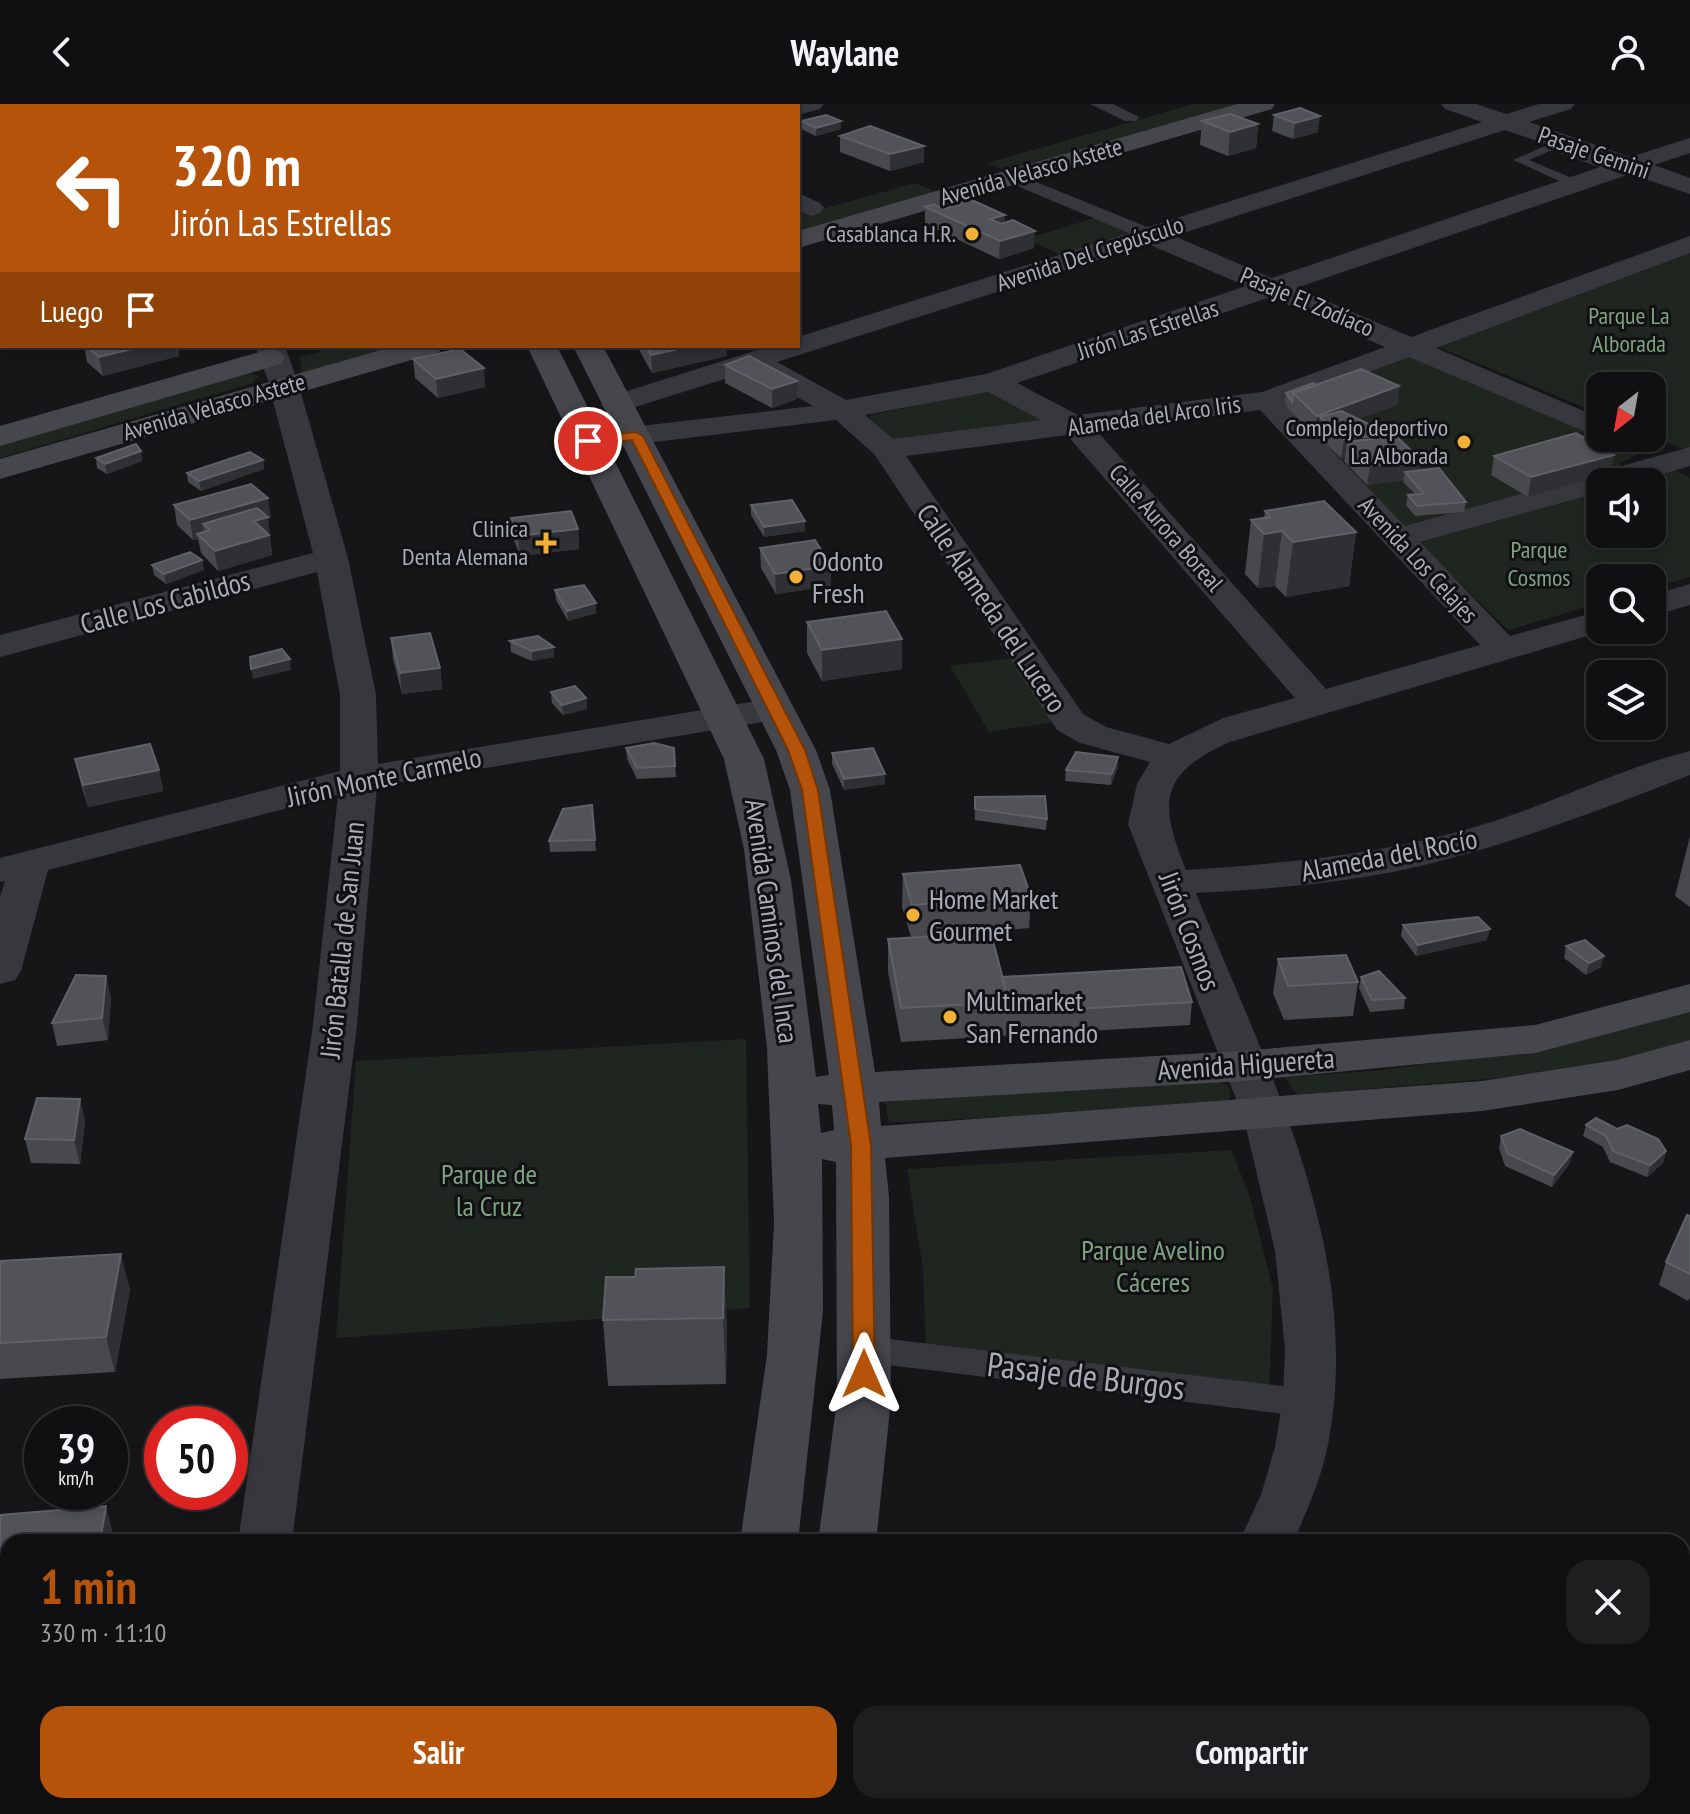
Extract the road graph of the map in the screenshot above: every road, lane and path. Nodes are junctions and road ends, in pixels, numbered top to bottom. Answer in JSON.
{"nodes":[{"id":1,"x":1098,"y":104,"type":"edge"},
{"id":2,"x":1177,"y":104,"type":"edge"},
{"id":3,"x":1263,"y":104,"type":"edge"},
{"id":4,"x":1453,"y":104,"type":"edge"},
{"id":5,"x":1563,"y":104,"type":"edge"},
{"id":6,"x":1131,"y":117,"type":"junction"},
{"id":7,"x":1506,"y":122,"type":"junction"},
{"id":8,"x":1557,"y":144,"type":"junction"},
{"id":9,"x":1690,"y":145,"type":"edge"},
{"id":10,"x":962,"y":166,"type":"dead end"},
{"id":11,"x":1623,"y":168,"type":"junction"},
{"id":12,"x":1001,"y":172,"type":"junction"},
{"id":13,"x":919,"y":178,"type":"dead end"},
{"id":14,"x":1575,"y":184,"type":"junction"},
{"id":15,"x":1690,"y":186,"type":"edge"},
{"id":16,"x":956,"y":195,"type":"junction"},
{"id":17,"x":838,"y":200,"type":"dead end"},
{"id":18,"x":802,"y":207,"type":"edge"},
{"id":19,"x":1150,"y":235,"type":"junction"},
{"id":20,"x":800,"y":239,"type":"edge"},
{"id":21,"x":1690,"y":244,"type":"edge"},
{"id":22,"x":1275,"y":288,"type":"junction"},
{"id":23,"x":800,"y":346,"type":"edge"},
{"id":24,"x":1414,"y":347,"type":"junction"},
{"id":25,"x":407,"y":348,"type":"edge"},
{"id":26,"x":543,"y":348,"type":"edge"},
{"id":27,"x":589,"y":348,"type":"edge"},
{"id":28,"x":794,"y":348,"type":"edge"},
{"id":29,"x":282,"y":360,"type":"edge"},
{"id":30,"x":753,"y":361,"type":"junction"},
{"id":31,"x":992,"y":382,"type":"junction"},
{"id":32,"x":1267,"y":400,"type":"junction"},
{"id":33,"x":616,"y":404,"type":"junction"},
{"id":34,"x":843,"y":411,"type":"junction"},
{"id":35,"x":1586,"y":423,"type":"edge"},
{"id":36,"x":1077,"y":427,"type":"junction"},
{"id":37,"x":0,"y":436,"type":"edge"},
{"id":38,"x":636,"y":436,"type":"junction"},
{"id":39,"x":588,"y":441,"type":"junction"},
{"id":40,"x":886,"y":449,"type":"junction"},
{"id":41,"x":1657,"y":452,"type":"edge"},
{"id":42,"x":1685,"y":462,"type":"edge"},
{"id":43,"x":1660,"y":468,"type":"edge"},
{"id":44,"x":0,"y":469,"type":"edge"},
{"id":45,"x":1586,"y":486,"type":"edge"},
{"id":46,"x":1398,"y":538,"type":"junction"},
{"id":47,"x":331,"y":558,"type":"junction"},
{"id":48,"x":1690,"y":594,"type":"edge"},
{"id":49,"x":1666,"y":602,"type":"edge"},
{"id":50,"x":1586,"y":625,"type":"edge"},
{"id":51,"x":0,"y":646,"type":"edge"},
{"id":52,"x":1503,"y":649,"type":"junction"},
{"id":53,"x":1318,"y":702,"type":"junction"},
{"id":54,"x":774,"y":709,"type":"junction"},
{"id":55,"x":722,"y":716,"type":"junction"},
{"id":56,"x":1174,"y":757,"type":"junction"},
{"id":57,"x":1690,"y":762,"type":"edge"},
{"id":58,"x":359,"y":778,"type":"junction"},
{"id":59,"x":15,"y":866,"type":"edge"},
{"id":60,"x":1171,"y":883,"type":"junction"},
{"id":61,"x":0,"y":971,"type":"edge"},
{"id":62,"x":1690,"y":998,"type":"edge"},
{"id":63,"x":1690,"y":1055,"type":"edge"},
{"id":64,"x":1243,"y":1066,"type":"junction"},
{"id":65,"x":854,"y":1087,"type":"junction"},
{"id":66,"x":796,"y":1091,"type":"junction"},
{"id":67,"x":1264,"y":1115,"type":"junction"},
{"id":68,"x":861,"y":1145,"type":"junction"},
{"id":69,"x":798,"y":1148,"type":"junction"},
{"id":70,"x":864,"y":1349,"type":"junction"},
{"id":71,"x":1308,"y":1403,"type":"junction"},
{"id":72,"x":266,"y":1534,"type":"edge"},
{"id":73,"x":770,"y":1534,"type":"edge"},
{"id":74,"x":848,"y":1534,"type":"edge"},
{"id":75,"x":1269,"y":1534,"type":"edge"}],
"edges":[{"from":1,"to":6,"type":"street"},
{"from":2,"to":6,"type":"main road","name":"Avenida Velasco Astete"},
{"from":3,"to":12,"type":"main road","name":"Avenida Velasco Astete"},
{"from":4,"to":7,"type":"street","name":"Pasaje Gemini"},
{"from":5,"to":7,"type":"street","name":"Avenida Del Crepúsculo"},
{"from":6,"to":12,"type":"main road","name":"Avenida Velasco Astete"},
{"from":7,"to":8,"type":"street","name":"Pasaje Gemini"},
{"from":7,"to":19,"type":"street","name":"Avenida Del Crepúsculo"},
{"from":8,"to":11,"type":"street","name":"Pasaje Gemini"},
{"from":8,"to":14,"type":"lane"},
{"from":9,"to":11,"type":"street","name":"Jirón Las Estrellas"},
{"from":10,"to":12,"type":"main road"},
{"from":11,"to":14,"type":"street","name":"Jirón Las Estrellas"},
{"from":11,"to":15,"type":"street","name":"Pasaje Gemini"},
{"from":12,"to":16,"type":"main road","name":"Avenida Velasco Astete"},
{"from":12,"to":19,"type":"street","name":"Pasaje El Zodíaco"},
{"from":13,"to":16,"type":"main road"},
{"from":14,"to":22,"type":"street","name":"Jirón Las Estrellas"},
{"from":16,"to":20,"type":"main road","name":"Avenida Velasco Astete"},
{"from":17,"to":18,"type":"main road"},
{"from":19,"to":22,"type":"street","name":"Pasaje El Zodíaco"},
{"from":19,"to":23,"type":"street","name":"Avenida Del Crepúsculo"},
{"from":21,"to":24,"type":"street","name":"Alameda del Arco Iris"},
{"from":22,"to":24,"type":"street","name":"Pasaje El Zodíaco"},
{"from":22,"to":31,"type":"street","name":"Jirón Las Estrellas"},
{"from":24,"to":32,"type":"street","name":"Alameda del Arco Iris"},
{"from":24,"to":35,"type":"street","name":"Pasaje El Zodíaco"},
{"from":25,"to":29,"type":"main road","name":"Avenida Velasco Astete"},
{"from":26,"to":39,"type":"main road","name":"Avenida Caminos del Inca"},
{"from":27,"to":33,"type":"main road","name":"Avenida Caminos del Inca"},
{"from":28,"to":30,"type":"street","name":"Avenida Del Crepúsculo"},
{"from":29,"to":37,"type":"main road","name":"Avenida Velasco Astete"},
{"from":29,"to":44,"type":"main road","name":"Avenida Velasco Astete"},
{"from":29,"to":47,"type":"street","name":"Jirón Batalla de San Juan"},
{"from":30,"to":33,"type":"street","name":"Avenida Del Crepúsculo"},
{"from":30,"to":34,"type":"street","name":"Calle Alameda del Lucero"},
{"from":31,"to":34,"type":"street","name":"Jirón Las Estrellas"},
{"from":31,"to":36,"type":"street","name":"Calle Aurora Boreal"},
{"from":32,"to":36,"type":"street","name":"Alameda del Arco Iris"},
{"from":32,"to":46,"type":"street","name":"Avenida Los Celajes"},
{"from":33,"to":38,"type":"main road","name":"Avenida Caminos del Inca"},
{"from":34,"to":38,"type":"street","name":"Jirón Las Estrellas"},
{"from":34,"to":40,"type":"street","name":"Calle Alameda del Lucero"},
{"from":36,"to":40,"type":"street","name":"Alameda del Arco Iris"},
{"from":36,"to":53,"type":"street","name":"Calle Aurora Boreal"},
{"from":38,"to":39,"type":"street","name":"Jirón Las Estrellas"},
{"from":38,"to":54,"type":"main road","name":"Avenida Caminos del Inca"},
{"from":39,"to":55,"type":"main road","name":"Avenida Caminos del Inca"},
{"from":40,"to":56,"type":"street","name":"Calle Alameda del Lucero"},
{"from":41,"to":42,"type":"street"},
{"from":42,"to":43,"type":"street"},
{"from":45,"to":46,"type":"street"},
{"from":46,"to":52,"type":"street","name":"Avenida Los Celajes"},
{"from":47,"to":51,"type":"street","name":"Calle Los Cabildos"},
{"from":47,"to":58,"type":"street","name":"Jirón Batalla de San Juan"},
{"from":48,"to":49,"type":"street"},
{"from":50,"to":52,"type":"street","name":"Jirón Cosmos"},
{"from":52,"to":53,"type":"street","name":"Jirón Cosmos"},
{"from":53,"to":56,"type":"street","name":"Jirón Cosmos"},
{"from":54,"to":55,"type":"street","name":"Jirón Monte Carmelo"},
{"from":54,"to":65,"type":"main road","name":"Avenida Caminos del Inca"},
{"from":55,"to":58,"type":"street","name":"Jirón Monte Carmelo"},
{"from":55,"to":66,"type":"main road","name":"Avenida Caminos del Inca"},
{"from":56,"to":60,"type":"street","name":"Jirón Cosmos"},
{"from":57,"to":60,"type":"street","name":"Alameda del Rocío"},
{"from":58,"to":59,"type":"street","name":"Jirón Monte Carmelo"},
{"from":58,"to":72,"type":"street","name":"Jirón Batalla de San Juan"},
{"from":59,"to":61,"type":"street"},
{"from":60,"to":64,"type":"street","name":"Jirón Cosmos"},
{"from":62,"to":64,"type":"main road","name":"Avenida Higuereta"},
{"from":63,"to":67,"type":"main road","name":"Avenida Higuereta"},
{"from":64,"to":65,"type":"main road","name":"Avenida Higuereta"},
{"from":64,"to":67,"type":"street","name":"Jirón Cosmos"},
{"from":65,"to":66,"type":"main road","name":"Avenida Higuereta"},
{"from":65,"to":68,"type":"main road","name":"Avenida Caminos del Inca"},
{"from":66,"to":69,"type":"main road","name":"Avenida Caminos del Inca"},
{"from":67,"to":68,"type":"main road","name":"Avenida Higuereta"},
{"from":67,"to":71,"type":"street","name":"Jirón Cosmos"},
{"from":68,"to":69,"type":"main road","name":"Avenida Higuereta"},
{"from":68,"to":70,"type":"main road","name":"Avenida Caminos del Inca"},
{"from":69,"to":73,"type":"main road","name":"Avenida Caminos del Inca"},
{"from":70,"to":71,"type":"street","name":"Pasaje de Burgos"},
{"from":70,"to":74,"type":"main road","name":"Avenida Caminos del Inca"},
{"from":71,"to":75,"type":"street","name":"Jirón Cosmos"}]}
